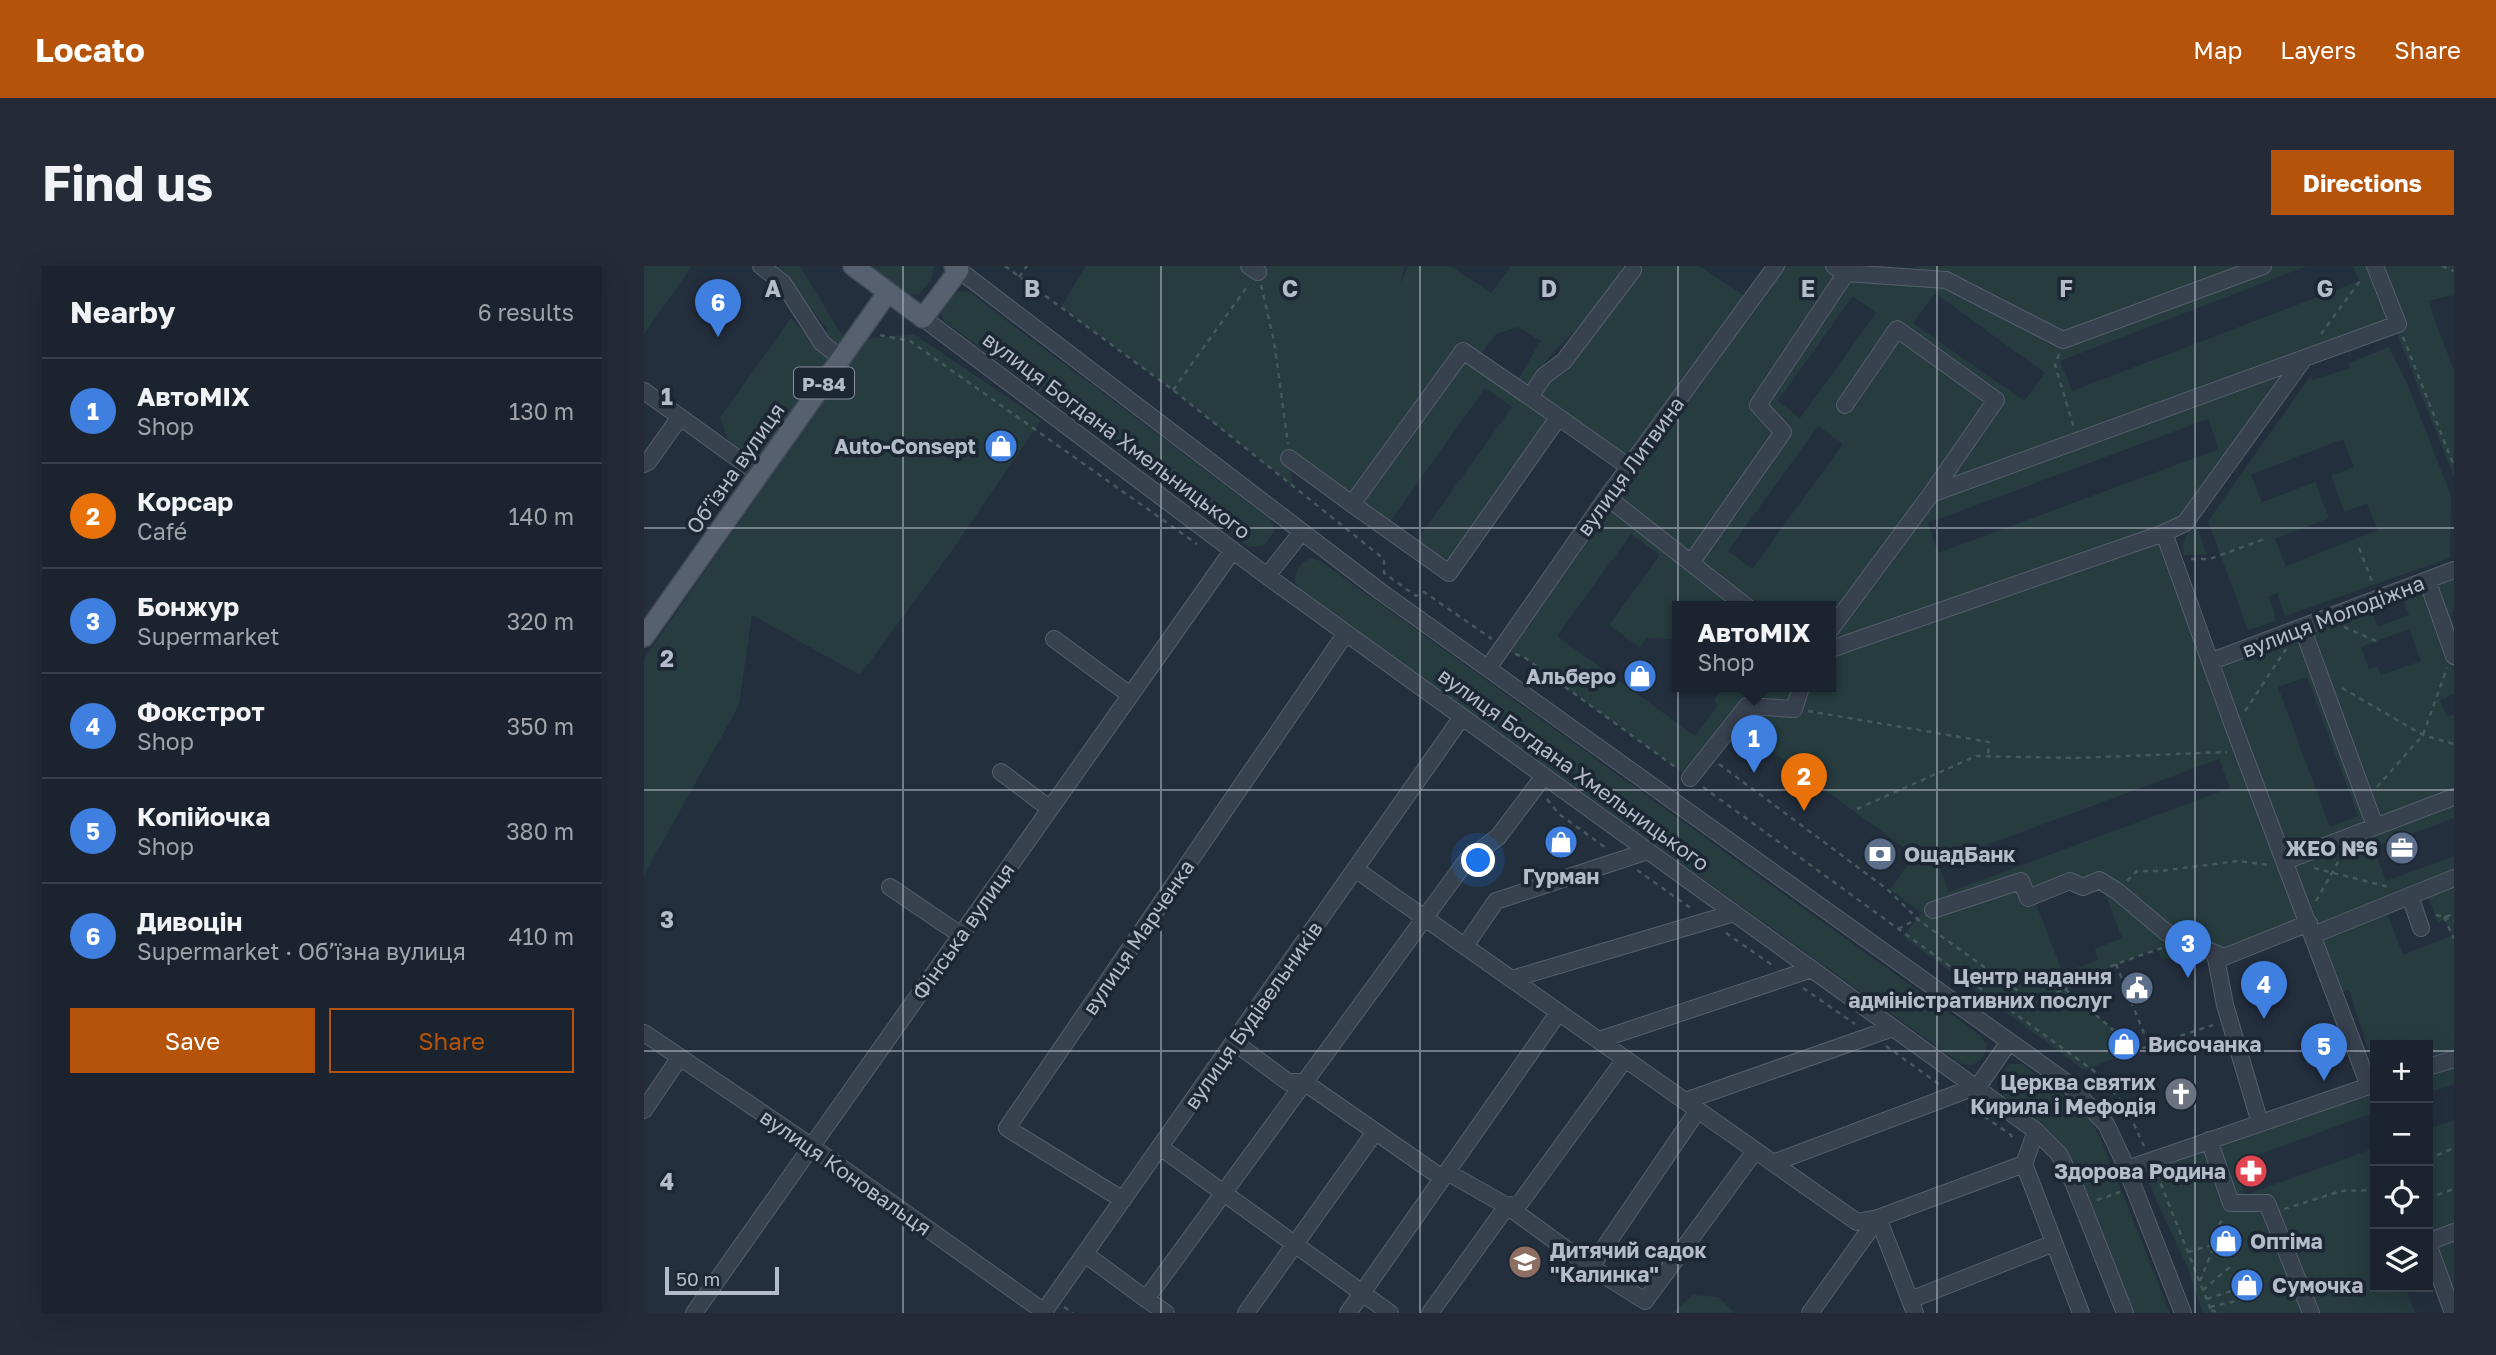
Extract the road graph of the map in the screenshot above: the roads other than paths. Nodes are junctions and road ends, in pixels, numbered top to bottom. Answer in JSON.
{"nodes":[{"id":1,"x":761,"y":266,"type":"edge"},
{"id":2,"x":853,"y":266,"type":"edge"},
{"id":3,"x":1776,"y":266,"type":"edge"},
{"id":4,"x":2263,"y":266,"type":"edge"},
{"id":5,"x":957,"y":268,"type":"edge"},
{"id":6,"x":1633,"y":270,"type":"dead end"},
{"id":7,"x":1840,"y":270,"type":"edge"},
{"id":8,"x":2369,"y":270,"type":"edge"},
{"id":9,"x":888,"y":292,"type":"junction"},
{"id":10,"x":923,"y":318,"type":"junction"},
{"id":11,"x":841,"y":358,"type":"junction"},
{"id":12,"x":2302,"y":360,"type":"junction"},
{"id":13,"x":644,"y":391,"type":"edge"},
{"id":14,"x":1530,"y":397,"type":"junction"},
{"id":15,"x":1845,"y":405,"type":"dead end"},
{"id":16,"x":680,"y":417,"type":"junction"},
{"id":17,"x":1558,"y":418,"type":"junction"},
{"id":18,"x":1289,"y":458,"type":"road end"},
{"id":19,"x":644,"y":464,"type":"edge"},
{"id":20,"x":1629,"y":467,"type":"junction"},
{"id":21,"x":759,"y":474,"type":"junction"},
{"id":22,"x":1931,"y":494,"type":"junction"},
{"id":23,"x":1607,"y":497,"type":"junction"},
{"id":24,"x":1352,"y":504,"type":"junction"},
{"id":25,"x":1301,"y":533,"type":"junction"},
{"id":26,"x":2164,"y":533,"type":"junction"},
{"id":27,"x":1233,"y":550,"type":"junction"},
{"id":28,"x":1691,"y":563,"type":"junction"},
{"id":29,"x":2454,"y":570,"type":"edge"},
{"id":30,"x":1267,"y":576,"type":"junction"},
{"id":31,"x":2427,"y":580,"type":"junction"},
{"id":32,"x":1739,"y":601,"type":"edge"},
{"id":33,"x":1836,"y":622,"type":"edge"},
{"id":34,"x":2302,"y":627,"type":"junction"},
{"id":35,"x":1346,"y":633,"type":"junction"},
{"id":36,"x":644,"y":637,"type":"edge"},
{"id":37,"x":1054,"y":639,"type":"dead end"},
{"id":38,"x":1836,"y":647,"type":"edge"},
{"id":39,"x":2453,"y":654,"type":"edge"},
{"id":40,"x":2212,"y":661,"type":"junction"},
{"id":41,"x":1488,"y":668,"type":"junction"},
{"id":42,"x":1799,"y":692,"type":"edge"},
{"id":43,"x":1130,"y":695,"type":"junction"},
{"id":44,"x":1462,"y":717,"type":"junction"},
{"id":45,"x":1001,"y":772,"type":"dead end"},
{"id":46,"x":1690,"y":778,"type":"dead end"},
{"id":47,"x":1540,"y":781,"type":"junction"},
{"id":48,"x":2454,"y":797,"type":"edge"},
{"id":49,"x":1050,"y":809,"type":"junction"},
{"id":50,"x":2375,"y":826,"type":"junction"},
{"id":51,"x":1648,"y":851,"type":"junction"},
{"id":52,"x":2285,"y":860,"type":"junction"},
{"id":53,"x":1355,"y":869,"type":"junction"},
{"id":54,"x":2454,"y":878,"type":"edge"},
{"id":55,"x":890,"y":887,"type":"dead end"},
{"id":56,"x":2410,"y":896,"type":"junction"},
{"id":57,"x":1933,"y":910,"type":"dead end"},
{"id":58,"x":1734,"y":913,"type":"junction"},
{"id":59,"x":1424,"y":918,"type":"junction"},
{"id":60,"x":2312,"y":922,"type":"junction"},
{"id":61,"x":2421,"y":928,"type":"dead end"},
{"id":62,"x":961,"y":935,"type":"junction"},
{"id":63,"x":1465,"y":946,"type":"junction"},
{"id":64,"x":2215,"y":953,"type":"junction"},
{"id":65,"x":1812,"y":969,"type":"junction"},
{"id":66,"x":1512,"y":979,"type":"junction"},
{"id":67,"x":1559,"y":1012,"type":"junction"},
{"id":68,"x":1893,"y":1028,"type":"junction"},
{"id":69,"x":644,"y":1033,"type":"edge"},
{"id":70,"x":1598,"y":1041,"type":"junction"},
{"id":71,"x":1234,"y":1042,"type":"junction"},
{"id":72,"x":2010,"y":1042,"type":"junction"},
{"id":73,"x":680,"y":1057,"type":"junction"},
{"id":74,"x":1625,"y":1059,"type":"junction"},
{"id":75,"x":2454,"y":1059,"type":"edge"},
{"id":76,"x":2433,"y":1065,"type":"edge"},
{"id":77,"x":2370,"y":1080,"type":"edge"},
{"id":78,"x":1304,"y":1082,"type":"junction"},
{"id":79,"x":2370,"y":1086,"type":"edge"},
{"id":80,"x":1977,"y":1088,"type":"junction"},
{"id":81,"x":1691,"y":1106,"type":"junction"},
{"id":82,"x":644,"y":1110,"type":"edge"},
{"id":83,"x":2260,"y":1123,"type":"junction"},
{"id":84,"x":2036,"y":1131,"type":"junction"},
{"id":85,"x":1376,"y":1132,"type":"junction"},
{"id":86,"x":2209,"y":1140,"type":"junction"},
{"id":87,"x":811,"y":1146,"type":"junction"},
{"id":88,"x":1160,"y":1147,"type":"junction"},
{"id":89,"x":1755,"y":1150,"type":"junction"},
{"id":90,"x":1773,"y":1163,"type":"junction"},
{"id":91,"x":2024,"y":1164,"type":"junction"},
{"id":92,"x":2127,"y":1169,"type":"junction"},
{"id":93,"x":1445,"y":1175,"type":"junction"},
{"id":94,"x":1223,"y":1194,"type":"junction"},
{"id":95,"x":1123,"y":1200,"type":"junction"},
{"id":96,"x":1507,"y":1206,"type":"junction"},
{"id":97,"x":1878,"y":1218,"type":"junction"},
{"id":98,"x":2454,"y":1232,"type":"edge"},
{"id":99,"x":2433,"y":1241,"type":"edge"},
{"id":100,"x":2054,"y":1243,"type":"junction"},
{"id":101,"x":1295,"y":1245,"type":"junction"},
{"id":102,"x":1085,"y":1254,"type":"junction"},
{"id":103,"x":2433,"y":1257,"type":"edge"},
{"id":104,"x":1591,"y":1267,"type":"junction"},
{"id":105,"x":1362,"y":1293,"type":"junction"},
{"id":106,"x":1146,"y":1298,"type":"junction"},
{"id":107,"x":1913,"y":1306,"type":"edge"},
{"id":108,"x":1641,"y":1307,"type":"edge"},
{"id":109,"x":694,"y":1313,"type":"edge"},
{"id":110,"x":1045,"y":1313,"type":"edge"},
{"id":111,"x":1166,"y":1313,"type":"edge"},
{"id":112,"x":1246,"y":1313,"type":"edge"},
{"id":113,"x":1348,"y":1313,"type":"edge"},
{"id":114,"x":1390,"y":1313,"type":"edge"},
{"id":115,"x":1430,"y":1313,"type":"edge"},
{"id":116,"x":1810,"y":1313,"type":"edge"},
{"id":117,"x":2081,"y":1313,"type":"edge"},
{"id":118,"x":2125,"y":1313,"type":"edge"},
{"id":119,"x":2183,"y":1313,"type":"edge"},
{"id":120,"x":2311,"y":1313,"type":"edge"},
{"id":121,"x":2453,"y":1313,"type":"edge"}],
"edges":[{"from":1,"to":11,"type":"street"},
{"from":2,"to":9,"type":"main road","name":"вулиця Богдана Хмельницького"},
{"from":3,"to":20,"type":"street","name":"вулиця Литвина"},
{"from":4,"to":7,"type":"street"},
{"from":5,"to":10,"type":"main road","name":"вулиця Богдана Хмельницького"},
{"from":5,"to":25,"type":"street","name":"вулиця Богдана Хмельницького"},
{"from":6,"to":14,"type":"street"},
{"from":7,"to":28,"type":"street"},
{"from":8,"to":12,"type":"street"},
{"from":9,"to":10,"type":"main road","name":"вулиця Богдана Хмельницького"},
{"from":9,"to":11,"type":"main road","name":"Обʼїзна вулиця","number":"Р-84"},
{"from":10,"to":27,"type":"street","name":"вулиця Богдана Хмельницького"},
{"from":11,"to":21,"type":"main road","name":"Обʼїзна вулиця","number":"Р-84"},
{"from":12,"to":22,"type":"street"},
{"from":12,"to":26,"type":"street"},
{"from":13,"to":16,"type":"street"},
{"from":14,"to":17,"type":"street"},
{"from":14,"to":24,"type":"street"},
{"from":15,"to":22,"type":"street"},
{"from":16,"to":19,"type":"street"},
{"from":16,"to":21,"type":"street"},
{"from":17,"to":20,"type":"street"},
{"from":17,"to":24,"type":"street"},
{"from":18,"to":24,"type":"street"},
{"from":20,"to":23,"type":"street","name":"вулиця Литвина"},
{"from":21,"to":36,"type":"main road","name":"Обʼїзна вулиця","number":"Р-84"},
{"from":22,"to":33,"type":"street"},
{"from":23,"to":28,"type":"street"},
{"from":23,"to":41,"type":"street","name":"вулиця Литвина"},
{"from":25,"to":30,"type":"street"},
{"from":25,"to":41,"type":"street","name":"вулиця Богдана Хмельницького"},
{"from":26,"to":38,"type":"street"},
{"from":26,"to":40,"type":"street"},
{"from":27,"to":30,"type":"street","name":"вулиця Богдана Хмельницького"},
{"from":27,"to":43,"type":"street","name":"Фінська вулиця"},
{"from":28,"to":32,"type":"street"},
{"from":29,"to":31,"type":"street","name":"вулиця Молодіжна"},
{"from":30,"to":35,"type":"street","name":"вулиця Богдана Хмельницького"},
{"from":31,"to":34,"type":"street","name":"вулиця Молодіжна"},
{"from":31,"to":39,"type":"street"},
{"from":34,"to":40,"type":"street","name":"вулиця Молодіжна"},
{"from":34,"to":50,"type":"street"},
{"from":35,"to":44,"type":"street","name":"вулиця Богдана Хмельницького"},
{"from":35,"to":95,"type":"street","name":"вулиця Марченка"},
{"from":37,"to":43,"type":"street"},
{"from":40,"to":52,"type":"street"},
{"from":41,"to":72,"type":"street","name":"вулиця Богдана Хмельницького"},
{"from":42,"to":46,"type":"street"},
{"from":43,"to":49,"type":"street","name":"Фінська вулиця"},
{"from":44,"to":47,"type":"street","name":"вулиця Богдана Хмельницького"},
{"from":44,"to":53,"type":"street","name":"вулиця Будівельників"},
{"from":45,"to":49,"type":"street"},
{"from":47,"to":51,"type":"street","name":"вулиця Богдана Хмельницького"},
{"from":47,"to":59,"type":"street"},
{"from":48,"to":50,"type":"street"},
{"from":49,"to":62,"type":"street","name":"Фінська вулиця"},
{"from":50,"to":52,"type":"street"},
{"from":51,"to":58,"type":"street","name":"вулиця Богдана Хмельницького"},
{"from":51,"to":63,"type":"street"},
{"from":52,"to":60,"type":"street"},
{"from":53,"to":59,"type":"street"},
{"from":53,"to":71,"type":"street","name":"вулиця Будівельників"},
{"from":54,"to":56,"type":"street"},
{"from":55,"to":62,"type":"street"},
{"from":56,"to":60,"type":"street"},
{"from":56,"to":61,"type":"street"},
{"from":57,"to":64,"type":"street"},
{"from":58,"to":65,"type":"street","name":"вулиця Богдана Хмельницького"},
{"from":58,"to":66,"type":"street"},
{"from":59,"to":63,"type":"street"},
{"from":59,"to":78,"type":"street"},
{"from":60,"to":64,"type":"street"},
{"from":60,"to":77,"type":"street"},
{"from":62,"to":87,"type":"street","name":"Фінська вулиця"},
{"from":63,"to":66,"type":"street"},
{"from":64,"to":83,"type":"street"},
{"from":65,"to":68,"type":"street","name":"вулиця Богдана Хмельницького"},
{"from":65,"to":70,"type":"street"},
{"from":66,"to":67,"type":"street"},
{"from":67,"to":70,"type":"street"},
{"from":67,"to":93,"type":"street"},
{"from":68,"to":80,"type":"street","name":"вулиця Богдана Хмельницького"},
{"from":68,"to":81,"type":"street"},
{"from":69,"to":73,"type":"street","name":"вулиця Коновальця"},
{"from":70,"to":74,"type":"street"},
{"from":71,"to":78,"type":"street"},
{"from":71,"to":88,"type":"street","name":"вулиця Будівельників"},
{"from":72,"to":80,"type":"street"},
{"from":72,"to":92,"type":"street","name":"вулиця Богдана Хмельницького"},
{"from":73,"to":82,"type":"street"},
{"from":73,"to":87,"type":"street","name":"вулиця Коновальця"},
{"from":74,"to":81,"type":"street"},
{"from":74,"to":96,"type":"street"},
{"from":75,"to":76,"type":"street"},
{"from":78,"to":85,"type":"street"},
{"from":78,"to":94,"type":"street"},
{"from":79,"to":83,"type":"street"},
{"from":80,"to":84,"type":"street","name":"вулиця Богдана Хмельницького"},
{"from":80,"to":90,"type":"street"},
{"from":81,"to":89,"type":"street"},
{"from":81,"to":104,"type":"street"},
{"from":83,"to":86,"type":"street"},
{"from":84,"to":91,"type":"street"},
{"from":84,"to":118,"type":"street","name":"вулиця Богдана Хмельницького"},
{"from":85,"to":93,"type":"street"},
{"from":85,"to":101,"type":"street"},
{"from":86,"to":92,"type":"street"},
{"from":86,"to":120,"type":"street"},
{"from":87,"to":109,"type":"street","name":"Фінська вулиця"},
{"from":87,"to":110,"type":"street","name":"вулиця Коновальця"},
{"from":88,"to":94,"type":"street"},
{"from":88,"to":95,"type":"street","name":"вулиця Будівельників"},
{"from":89,"to":90,"type":"street"},
{"from":89,"to":108,"type":"street"},
{"from":90,"to":97,"type":"street"},
{"from":91,"to":97,"type":"street"},
{"from":91,"to":100,"type":"street"},
{"from":92,"to":119,"type":"street","name":"вулиця Богдана Хмельницького"},
{"from":93,"to":96,"type":"street"},
{"from":93,"to":105,"type":"street"},
{"from":94,"to":101,"type":"street"},
{"from":94,"to":106,"type":"street"},
{"from":95,"to":102,"type":"street","name":"вулиця Будівельників"},
{"from":96,"to":104,"type":"street"},
{"from":96,"to":115,"type":"street"},
{"from":97,"to":107,"type":"street"},
{"from":97,"to":116,"type":"street"},
{"from":98,"to":99,"type":"street"},
{"from":100,"to":107,"type":"street"},
{"from":100,"to":117,"type":"street"},
{"from":101,"to":105,"type":"street"},
{"from":101,"to":112,"type":"street"},
{"from":102,"to":106,"type":"street"},
{"from":102,"to":110,"type":"street","name":"вулиця Будівельників"},
{"from":103,"to":121,"type":"street"},
{"from":104,"to":108,"type":"street"},
{"from":105,"to":113,"type":"street"},
{"from":105,"to":114,"type":"street"},
{"from":106,"to":111,"type":"street"}]}
